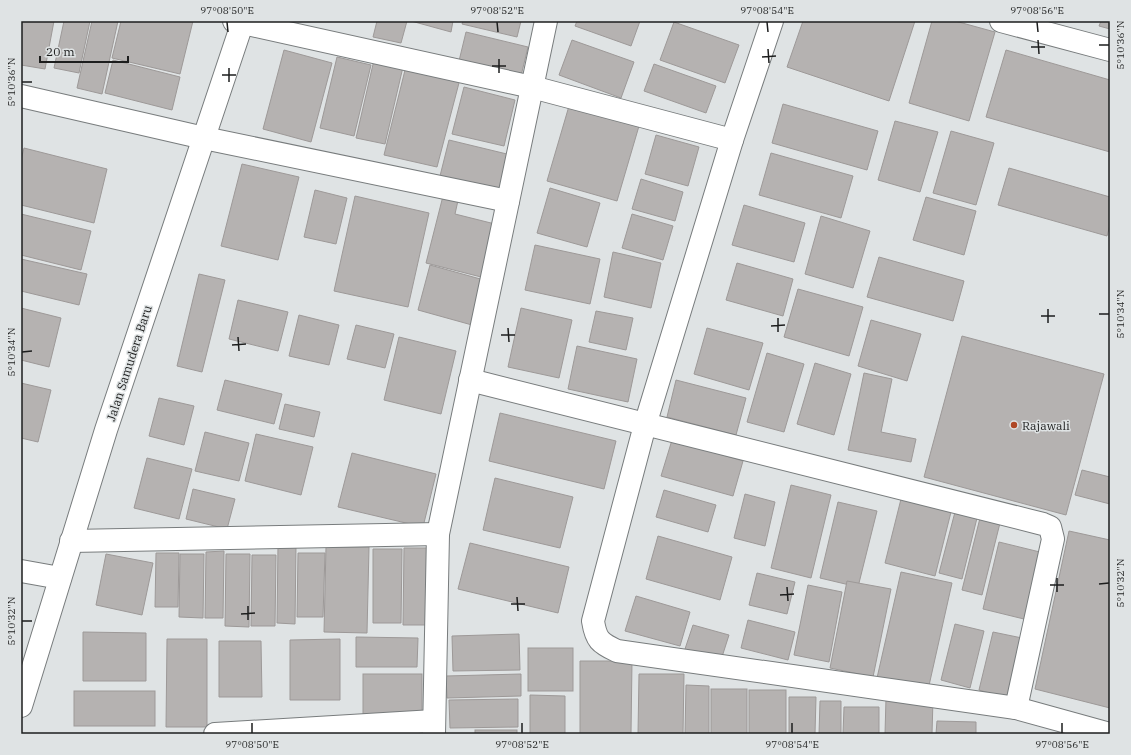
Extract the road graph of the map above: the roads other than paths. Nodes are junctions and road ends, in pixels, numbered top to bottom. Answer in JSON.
{"nodes":[{"id":1,"x":546,"y":21,"type":"edge"},
{"id":2,"x":772,"y":21,"type":"edge"},
{"id":3,"x":1001,"y":21,"type":"edge"},
{"id":4,"x":240,"y":22,"type":"edge"},
{"id":5,"x":1110,"y":50,"type":"edge"},
{"id":6,"x":532,"y":87,"type":"junction"},
{"id":7,"x":21,"y":96,"type":"edge"},
{"id":8,"x":204,"y":138,"type":"junction"},
{"id":9,"x":732,"y":140,"type":"junction"},
{"id":10,"x":508,"y":201,"type":"junction"},
{"id":11,"x":470,"y":380,"type":"junction"},
{"id":12,"x":645,"y":425,"type":"junction"},
{"id":13,"x":438,"y":534,"type":"junction"},
{"id":14,"x":71,"y":541,"type":"junction"},
{"id":15,"x":21,"y":571,"type":"edge"},
{"id":16,"x":60,"y":578,"type":"junction"},
{"id":17,"x":21,"y":706,"type":"edge"},
{"id":18,"x":1016,"y":708,"type":"junction"},
{"id":19,"x":434,"y":728,"type":"edge"},
{"id":20,"x":215,"y":734,"type":"edge"},
{"id":21,"x":1110,"y":734,"type":"edge"}],
"edges":[{"from":1,"to":6,"type":"street"},
{"from":2,"to":9,"type":"street"},
{"from":3,"to":5,"type":"street"},
{"from":4,"to":6,"type":"street"},
{"from":4,"to":8,"type":"street","name":"Jalan Samudera Baru"},
{"from":6,"to":9,"type":"street"},
{"from":6,"to":10,"type":"street"},
{"from":7,"to":8,"type":"street"},
{"from":8,"to":10,"type":"street"},
{"from":8,"to":14,"type":"street","name":"Jalan Samudera Baru"},
{"from":9,"to":12,"type":"street"},
{"from":10,"to":11,"type":"street"},
{"from":11,"to":12,"type":"street"},
{"from":11,"to":13,"type":"street"},
{"from":12,"to":18,"type":"street"},
{"from":12,"to":18,"type":"street"},
{"from":13,"to":14,"type":"street"},
{"from":13,"to":19,"type":"street"},
{"from":14,"to":16,"type":"street","name":"Jalan Samudera Baru"},
{"from":15,"to":16,"type":"street"},
{"from":16,"to":17,"type":"street","name":"Jalan Samudera Baru"},
{"from":18,"to":21,"type":"street"},
{"from":19,"to":20,"type":"street"}]}
